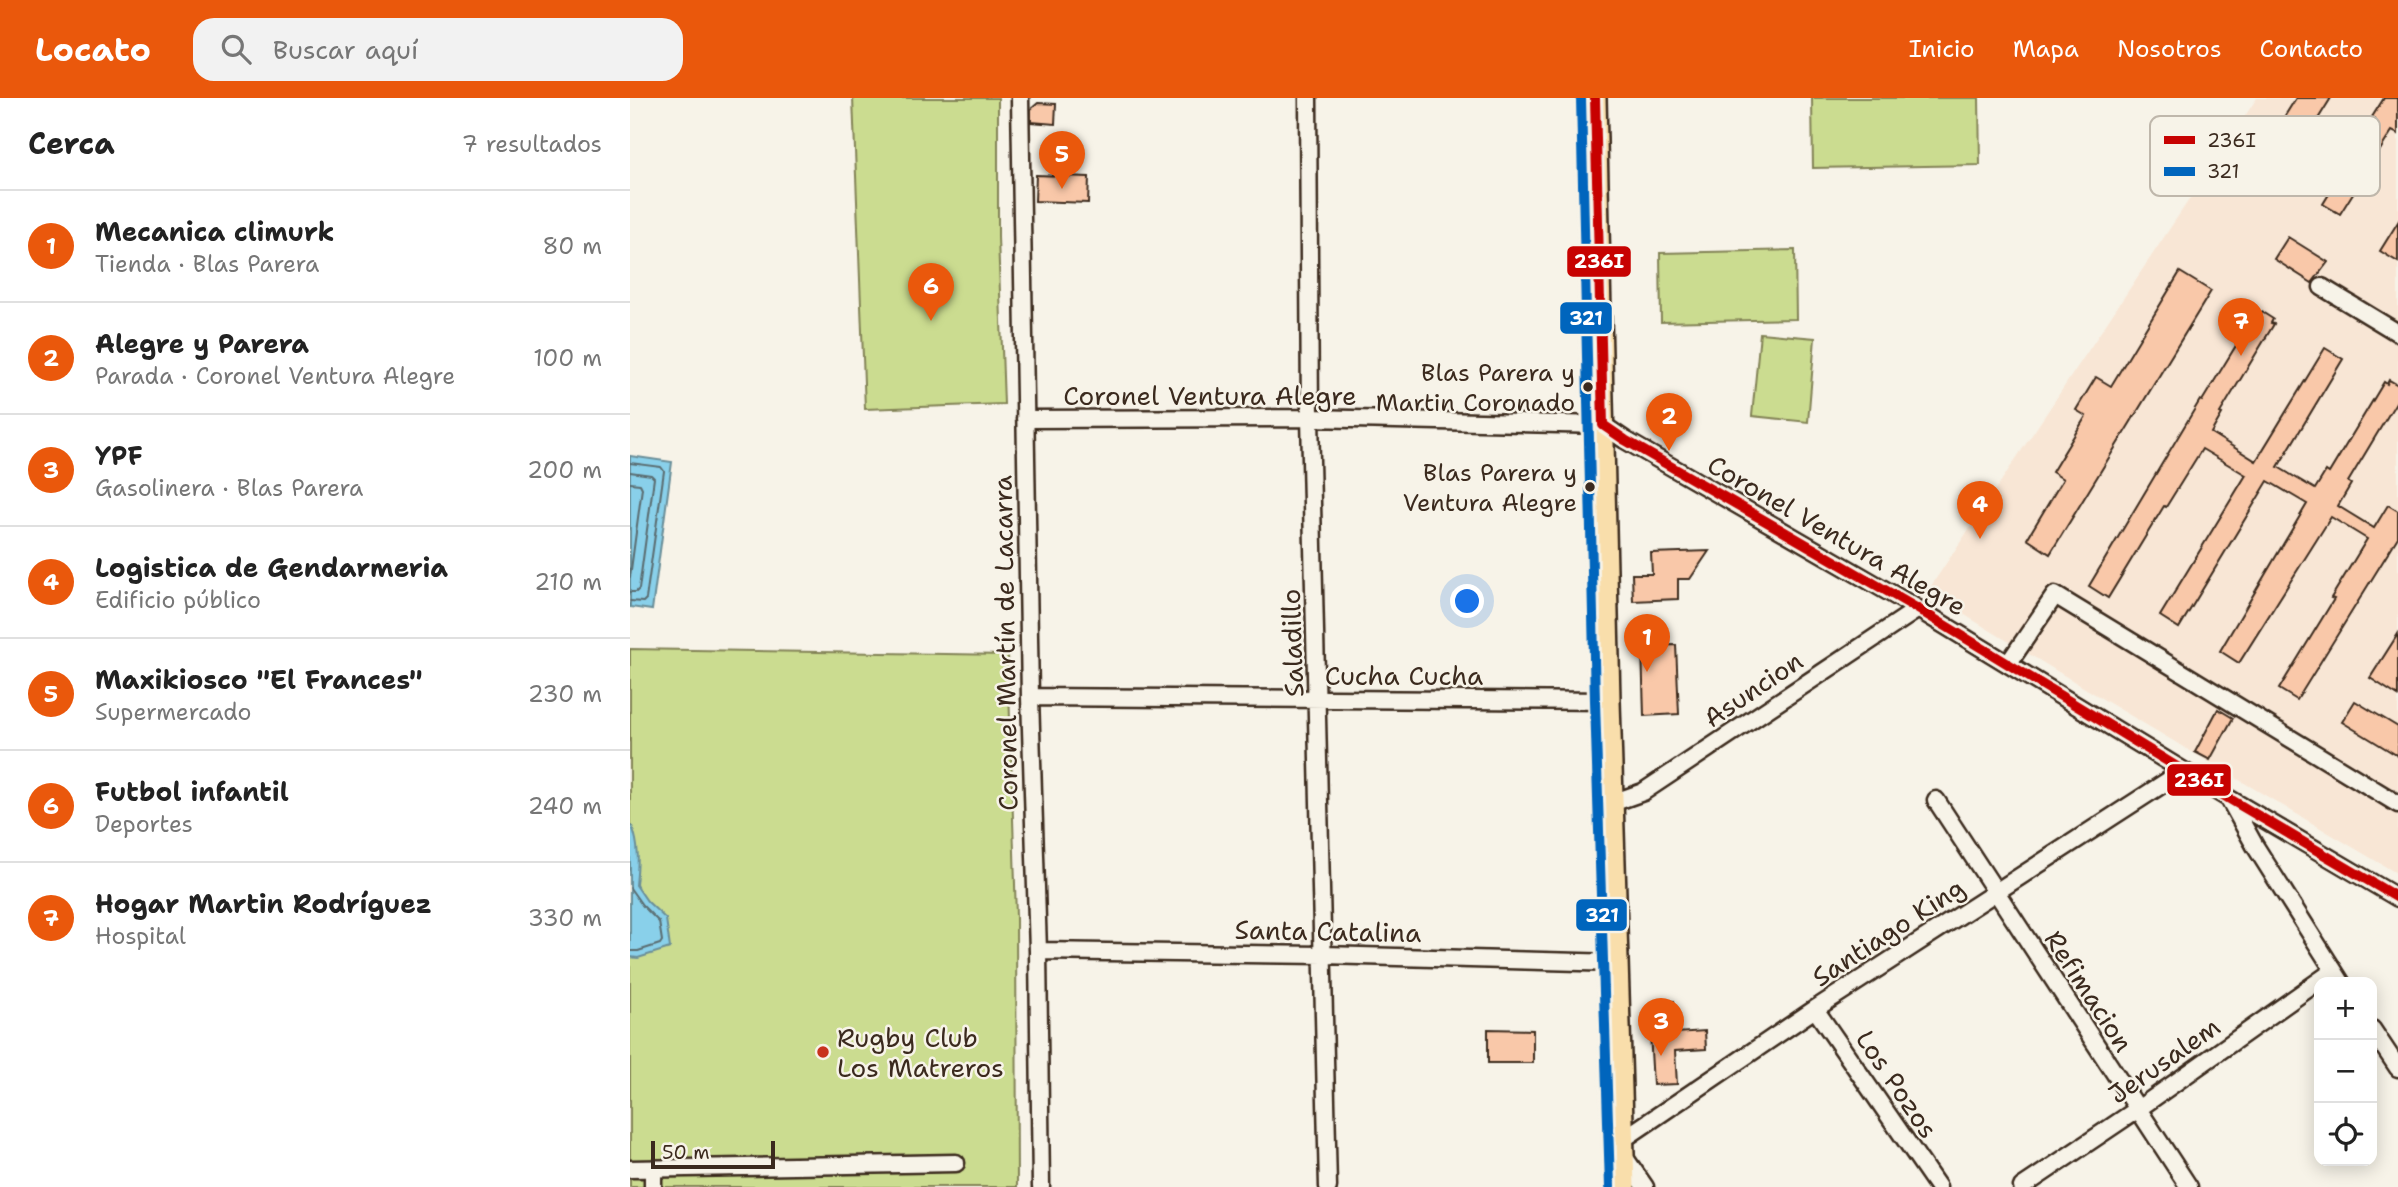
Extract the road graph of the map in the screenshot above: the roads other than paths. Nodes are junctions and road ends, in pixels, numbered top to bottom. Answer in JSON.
{"nodes":[{"id":1,"x":1020,"y":98,"type":"edge"},
{"id":2,"x":1308,"y":98,"type":"edge"},
{"id":3,"x":1595,"y":98,"type":"edge"},
{"id":4,"x":2322,"y":287,"type":"dead end"},
{"id":5,"x":2398,"y":333,"type":"edge"},
{"id":6,"x":1310,"y":418,"type":"junction"},
{"id":7,"x":1025,"y":419,"type":"junction"},
{"id":8,"x":1603,"y":425,"type":"junction"},
{"id":9,"x":1917,"y":609,"type":"junction"},
{"id":10,"x":2008,"y":664,"type":"junction"},
{"id":11,"x":1030,"y":697,"type":"junction"},
{"id":12,"x":1318,"y":698,"type":"junction"},
{"id":13,"x":1609,"y":701,"type":"junction"},
{"id":14,"x":2183,"y":771,"type":"junction"},
{"id":15,"x":2228,"y":798,"type":"junction"},
{"id":16,"x":1936,"y":800,"type":"dead end"},
{"id":17,"x":1612,"y":803,"type":"junction"},
{"id":18,"x":2398,"y":804,"type":"edge"},
{"id":19,"x":1995,"y":892,"type":"junction"},
{"id":20,"x":2398,"y":898,"type":"edge"},
{"id":21,"x":1038,"y":951,"type":"junction"},
{"id":22,"x":1324,"y":955,"type":"junction"},
{"id":23,"x":1617,"y":963,"type":"junction"},
{"id":24,"x":2337,"y":977,"type":"edge"},
{"id":25,"x":2314,"y":992,"type":"edge"},
{"id":26,"x":1815,"y":1009,"type":"junction"},
{"id":27,"x":2377,"y":1036,"type":"edge"},
{"id":28,"x":2398,"y":1068,"type":"edge"},
{"id":29,"x":2138,"y":1109,"type":"junction"},
{"id":30,"x":1623,"y":1147,"type":"junction"},
{"id":31,"x":956,"y":1163,"type":"dead end"},
{"id":32,"x":630,"y":1169,"type":"edge"},
{"id":33,"x":653,"y":1169,"type":"junction"},
{"id":34,"x":682,"y":1169,"type":"junction"},
{"id":35,"x":653,"y":1187,"type":"edge"},
{"id":36,"x":683,"y":1187,"type":"edge"},
{"id":37,"x":1041,"y":1187,"type":"edge"},
{"id":38,"x":1328,"y":1187,"type":"edge"},
{"id":39,"x":1624,"y":1187,"type":"edge"},
{"id":40,"x":1645,"y":1187,"type":"edge"},
{"id":41,"x":1938,"y":1187,"type":"edge"},
{"id":42,"x":2022,"y":1187,"type":"edge"},
{"id":43,"x":2189,"y":1187,"type":"edge"}],
"edges":[{"from":1,"to":7,"type":"street","name":"Coronel Martín de Lacarra"},
{"from":2,"to":6,"type":"street","name":"Saladillo"},
{"from":3,"to":8,"type":"main road"},
{"from":4,"to":5,"type":"street"},
{"from":6,"to":7,"type":"street","name":"Coronel Ventura Alegre"},
{"from":6,"to":8,"type":"street","name":"Coronel Ventura Alegre"},
{"from":6,"to":12,"type":"street","name":"Saladillo"},
{"from":7,"to":11,"type":"street","name":"Coronel Martín de Lacarra"},
{"from":8,"to":9,"type":"street","name":"Coronel Ventura Alegre"},
{"from":8,"to":13,"type":"main road"},
{"from":9,"to":10,"type":"street","name":"Coronel Ventura Alegre"},
{"from":9,"to":17,"type":"street","name":"Asuncion"},
{"from":10,"to":14,"type":"street","name":"Coronel Ventura Alegre"},
{"from":10,"to":18,"type":"street"},
{"from":11,"to":12,"type":"street","name":"Cucha Cucha"},
{"from":11,"to":21,"type":"street","name":"Coronel Martín de Lacarra"},
{"from":12,"to":13,"type":"street","name":"Cucha Cucha"},
{"from":12,"to":22,"type":"street","name":"Saladillo"},
{"from":13,"to":17,"type":"main road"},
{"from":14,"to":15,"type":"street","name":"Coronel Ventura Alegre"},
{"from":14,"to":19,"type":"street","name":"Santiago King"},
{"from":15,"to":20,"type":"street","name":"Coronel Ventura Alegre"},
{"from":15,"to":24,"type":"street"},
{"from":16,"to":19,"type":"street","name":"Refimacion"},
{"from":17,"to":23,"type":"main road"},
{"from":19,"to":26,"type":"street","name":"Santiago King"},
{"from":19,"to":29,"type":"street","name":"Refimacion"},
{"from":21,"to":22,"type":"street","name":"Santa Catalina"},
{"from":21,"to":37,"type":"street","name":"Coronel Martín de Lacarra"},
{"from":22,"to":23,"type":"street","name":"Santa Catalina"},
{"from":22,"to":38,"type":"street","name":"Saladillo"},
{"from":23,"to":30,"type":"main road"},
{"from":25,"to":29,"type":"street","name":"Jerusalem"},
{"from":26,"to":30,"type":"street","name":"Santiago King"},
{"from":26,"to":41,"type":"street","name":"Los Pozos"},
{"from":27,"to":28,"type":"street"},
{"from":29,"to":42,"type":"street","name":"Jerusalem"},
{"from":29,"to":43,"type":"street","name":"Refimacion"},
{"from":30,"to":39,"type":"main road"},
{"from":30,"to":40,"type":"street"},
{"from":31,"to":34,"type":"street"},
{"from":32,"to":33,"type":"street"},
{"from":33,"to":34,"type":"street"},
{"from":33,"to":35,"type":"street"},
{"from":34,"to":36,"type":"street"}]}
